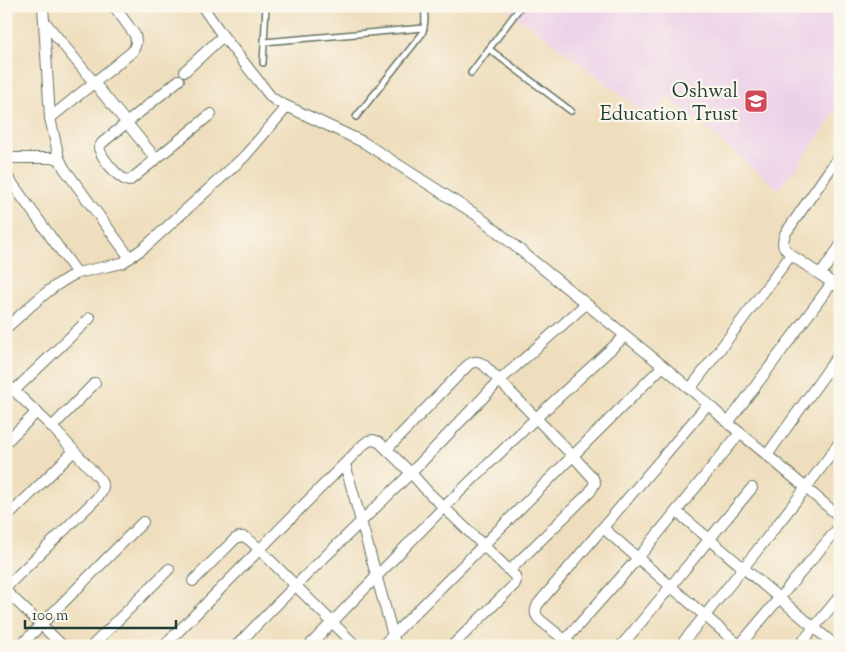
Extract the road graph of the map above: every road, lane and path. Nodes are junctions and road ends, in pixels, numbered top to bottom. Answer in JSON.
{"nodes":[{"id":1,"x":43,"y":6,"type":"edge"},
{"id":2,"x":114,"y":6,"type":"edge"},
{"id":3,"x":202,"y":6,"type":"edge"},
{"id":4,"x":266,"y":6,"type":"edge"},
{"id":5,"x":424,"y":6,"type":"edge"},
{"id":6,"x":521,"y":6,"type":"edge"},
{"id":7,"x":44,"y":21,"type":"junction"},
{"id":8,"x":424,"y":28,"type":"junction"},
{"id":9,"x":223,"y":36,"type":"junction"},
{"id":10,"x":264,"y":42,"type":"junction"},
{"id":11,"x":489,"y":49,"type":"junction"},
{"id":12,"x":263,"y":63,"type":"dead end"},
{"id":13,"x":471,"y":73,"type":"dead end"},
{"id":14,"x":94,"y":82,"type":"junction"},
{"id":15,"x":287,"y":107,"type":"junction"},
{"id":16,"x":570,"y":111,"type":"dead end"},
{"id":17,"x":211,"y":114,"type":"dead end"},
{"id":18,"x":356,"y":117,"type":"dead end"},
{"id":19,"x":50,"y":118,"type":"junction"},
{"id":20,"x":127,"y":123,"type":"junction"},
{"id":21,"x":840,"y":155,"type":"edge"},
{"id":22,"x":6,"y":158,"type":"edge"},
{"id":23,"x":59,"y":158,"type":"junction"},
{"id":24,"x":156,"y":159,"type":"junction"},
{"id":25,"x":6,"y":175,"type":"edge"},
{"id":26,"x":840,"y":246,"type":"edge"},
{"id":27,"x":791,"y":255,"type":"junction"},
{"id":28,"x":130,"y":258,"type":"junction"},
{"id":29,"x":77,"y":273,"type":"junction"},
{"id":30,"x":821,"y":274,"type":"junction"},
{"id":31,"x":836,"y":285,"type":"edge"},
{"id":32,"x":586,"y":304,"type":"junction"},
{"id":33,"x":90,"y":318,"type":"dead end"},
{"id":34,"x":6,"y":328,"type":"edge"},
{"id":35,"x":625,"y":336,"type":"junction"},
{"id":36,"x":840,"y":353,"type":"edge"},
{"id":37,"x":663,"y":366,"type":"junction"},
{"id":38,"x":499,"y":381,"type":"junction"},
{"id":39,"x":6,"y":383,"type":"edge"},
{"id":40,"x":95,"y":383,"type":"dead end"},
{"id":41,"x":690,"y":388,"type":"junction"},
{"id":42,"x":14,"y":390,"type":"junction"},
{"id":43,"x":708,"y":404,"type":"junction"},
{"id":44,"x":37,"y":412,"type":"junction"},
{"id":45,"x":536,"y":418,"type":"junction"},
{"id":46,"x":728,"y":423,"type":"junction"},
{"id":47,"x":52,"y":427,"type":"junction"},
{"id":48,"x":740,"y":433,"type":"junction"},
{"id":49,"x":6,"y":442,"type":"edge"},
{"id":50,"x":840,"y":442,"type":"edge"},
{"id":51,"x":386,"y":449,"type":"junction"},
{"id":52,"x":74,"y":451,"type":"junction"},
{"id":53,"x":767,"y":455,"type":"junction"},
{"id":54,"x":573,"y":456,"type":"junction"},
{"id":55,"x":344,"y":464,"type":"junction"},
{"id":56,"x":411,"y":473,"type":"junction"},
{"id":57,"x":752,"y":488,"type":"dead end"},
{"id":58,"x":806,"y":488,"type":"junction"},
{"id":59,"x":444,"y":508,"type":"junction"},
{"id":60,"x":676,"y":512,"type":"junction"},
{"id":61,"x":840,"y":517,"type":"edge"},
{"id":62,"x":6,"y":518,"type":"edge"},
{"id":63,"x":143,"y":522,"type":"dead end"},
{"id":64,"x":361,"y":523,"type":"junction"},
{"id":65,"x":840,"y":526,"type":"edge"},
{"id":66,"x":603,"y":528,"type":"junction"},
{"id":67,"x":709,"y":539,"type":"junction"},
{"id":68,"x":483,"y":545,"type":"junction"},
{"id":69,"x":259,"y":549,"type":"junction"},
{"id":70,"x":638,"y":558,"type":"junction"},
{"id":71,"x":743,"y":568,"type":"junction"},
{"id":72,"x":169,"y":569,"type":"dead end"},
{"id":73,"x":510,"y":570,"type":"junction"},
{"id":74,"x":376,"y":578,"type":"junction"},
{"id":75,"x":193,"y":582,"type":"dead end"},
{"id":76,"x":295,"y":586,"type":"junction"},
{"id":77,"x":672,"y":586,"type":"junction"},
{"id":78,"x":6,"y":587,"type":"edge"},
{"id":79,"x":6,"y":591,"type":"edge"},
{"id":80,"x":840,"y":596,"type":"edge"},
{"id":81,"x":779,"y":598,"type":"junction"},
{"id":82,"x":705,"y":616,"type":"junction"},
{"id":83,"x":333,"y":623,"type":"junction"},
{"id":84,"x":41,"y":624,"type":"junction"},
{"id":85,"x":814,"y":627,"type":"junction"},
{"id":86,"x":393,"y":635,"type":"junction"},
{"id":87,"x":566,"y":644,"type":"edge"},
{"id":88,"x":20,"y":646,"type":"edge"},
{"id":89,"x":62,"y":646,"type":"edge"},
{"id":90,"x":92,"y":646,"type":"edge"},
{"id":91,"x":164,"y":646,"type":"edge"},
{"id":92,"x":236,"y":646,"type":"edge"},
{"id":93,"x":309,"y":646,"type":"edge"},
{"id":94,"x":356,"y":646,"type":"edge"},
{"id":95,"x":382,"y":646,"type":"edge"},
{"id":96,"x":396,"y":646,"type":"edge"},
{"id":97,"x":452,"y":646,"type":"edge"},
{"id":98,"x":621,"y":646,"type":"edge"},
{"id":99,"x":680,"y":646,"type":"edge"},
{"id":100,"x":739,"y":646,"type":"edge"},
{"id":101,"x":799,"y":646,"type":"edge"},
{"id":102,"x":836,"y":646,"type":"edge"}],
"edges":[{"from":1,"to":7,"type":"street"},
{"from":2,"to":14,"type":"street"},
{"from":3,"to":9,"type":"street"},
{"from":4,"to":10,"type":"lane"},
{"from":5,"to":8,"type":"lane"},
{"from":6,"to":11,"type":"lane"},
{"from":7,"to":14,"type":"street"},
{"from":7,"to":19,"type":"street"},
{"from":8,"to":10,"type":"lane"},
{"from":8,"to":18,"type":"lane"},
{"from":9,"to":15,"type":"street"},
{"from":9,"to":20,"type":"street"},
{"from":10,"to":12,"type":"lane"},
{"from":11,"to":13,"type":"lane"},
{"from":11,"to":16,"type":"lane"},
{"from":14,"to":19,"type":"street"},
{"from":14,"to":20,"type":"street"},
{"from":15,"to":28,"type":"street"},
{"from":15,"to":32,"type":"street"},
{"from":17,"to":24,"type":"street"},
{"from":19,"to":23,"type":"street"},
{"from":20,"to":24,"type":"street"},
{"from":20,"to":24,"type":"street"},
{"from":21,"to":27,"type":"street"},
{"from":22,"to":23,"type":"street"},
{"from":23,"to":28,"type":"street"},
{"from":25,"to":29,"type":"street"},
{"from":26,"to":30,"type":"street"},
{"from":27,"to":30,"type":"street"},
{"from":27,"to":41,"type":"street"},
{"from":28,"to":29,"type":"street"},
{"from":29,"to":34,"type":"street"},
{"from":30,"to":31,"type":"street"},
{"from":31,"to":46,"type":"street"},
{"from":32,"to":35,"type":"street"},
{"from":32,"to":38,"type":"street"},
{"from":33,"to":42,"type":"street"},
{"from":35,"to":37,"type":"street"},
{"from":35,"to":45,"type":"street"},
{"from":36,"to":53,"type":"street"},
{"from":37,"to":41,"type":"street"},
{"from":37,"to":54,"type":"street"},
{"from":38,"to":45,"type":"street"},
{"from":38,"to":51,"type":"street"},
{"from":38,"to":56,"type":"street"},
{"from":39,"to":42,"type":"street"},
{"from":40,"to":47,"type":"street"},
{"from":41,"to":43,"type":"street"},
{"from":42,"to":44,"type":"street"},
{"from":43,"to":46,"type":"street"},
{"from":43,"to":66,"type":"street"},
{"from":44,"to":47,"type":"street"},
{"from":44,"to":49,"type":"street"},
{"from":45,"to":54,"type":"street"},
{"from":45,"to":59,"type":"street"},
{"from":46,"to":48,"type":"street"},
{"from":47,"to":52,"type":"street"},
{"from":48,"to":53,"type":"street"},
{"from":48,"to":60,"type":"street"},
{"from":50,"to":58,"type":"street"},
{"from":51,"to":55,"type":"street"},
{"from":51,"to":56,"type":"street"},
{"from":52,"to":62,"type":"street"},
{"from":52,"to":78,"type":"street"},
{"from":53,"to":58,"type":"street"},
{"from":54,"to":68,"type":"street"},
{"from":54,"to":73,"type":"street"},
{"from":55,"to":64,"type":"street"},
{"from":55,"to":69,"type":"street"},
{"from":56,"to":59,"type":"street"},
{"from":56,"to":64,"type":"street"},
{"from":57,"to":67,"type":"street"},
{"from":58,"to":61,"type":"street"},
{"from":58,"to":71,"type":"street"},
{"from":59,"to":68,"type":"street"},
{"from":59,"to":74,"type":"street"},
{"from":60,"to":67,"type":"street"},
{"from":60,"to":70,"type":"street"},
{"from":63,"to":84,"type":"street"},
{"from":64,"to":74,"type":"street"},
{"from":64,"to":76,"type":"street"},
{"from":65,"to":81,"type":"street"},
{"from":66,"to":70,"type":"street"},
{"from":66,"to":87,"type":"street"},
{"from":67,"to":71,"type":"street"},
{"from":67,"to":77,"type":"street"},
{"from":68,"to":73,"type":"street"},
{"from":68,"to":86,"type":"street"},
{"from":69,"to":75,"type":"street"},
{"from":69,"to":76,"type":"street"},
{"from":69,"to":91,"type":"street"},
{"from":70,"to":77,"type":"street"},
{"from":70,"to":87,"type":"street"},
{"from":71,"to":81,"type":"street"},
{"from":71,"to":82,"type":"street"},
{"from":72,"to":90,"type":"street"},
{"from":73,"to":97,"type":"street"},
{"from":74,"to":83,"type":"street"},
{"from":74,"to":86,"type":"street"},
{"from":76,"to":83,"type":"street"},
{"from":76,"to":92,"type":"street"},
{"from":77,"to":82,"type":"street"},
{"from":77,"to":98,"type":"street"},
{"from":79,"to":84,"type":"street"},
{"from":80,"to":85,"type":"street"},
{"from":81,"to":85,"type":"street"},
{"from":81,"to":100,"type":"street"},
{"from":82,"to":99,"type":"street"},
{"from":82,"to":100,"type":"street"},
{"from":83,"to":93,"type":"street"},
{"from":83,"to":94,"type":"street"},
{"from":84,"to":88,"type":"street"},
{"from":84,"to":89,"type":"street"},
{"from":85,"to":101,"type":"street"},
{"from":85,"to":102,"type":"street"},
{"from":86,"to":95,"type":"street"},
{"from":86,"to":96,"type":"street"}]}
